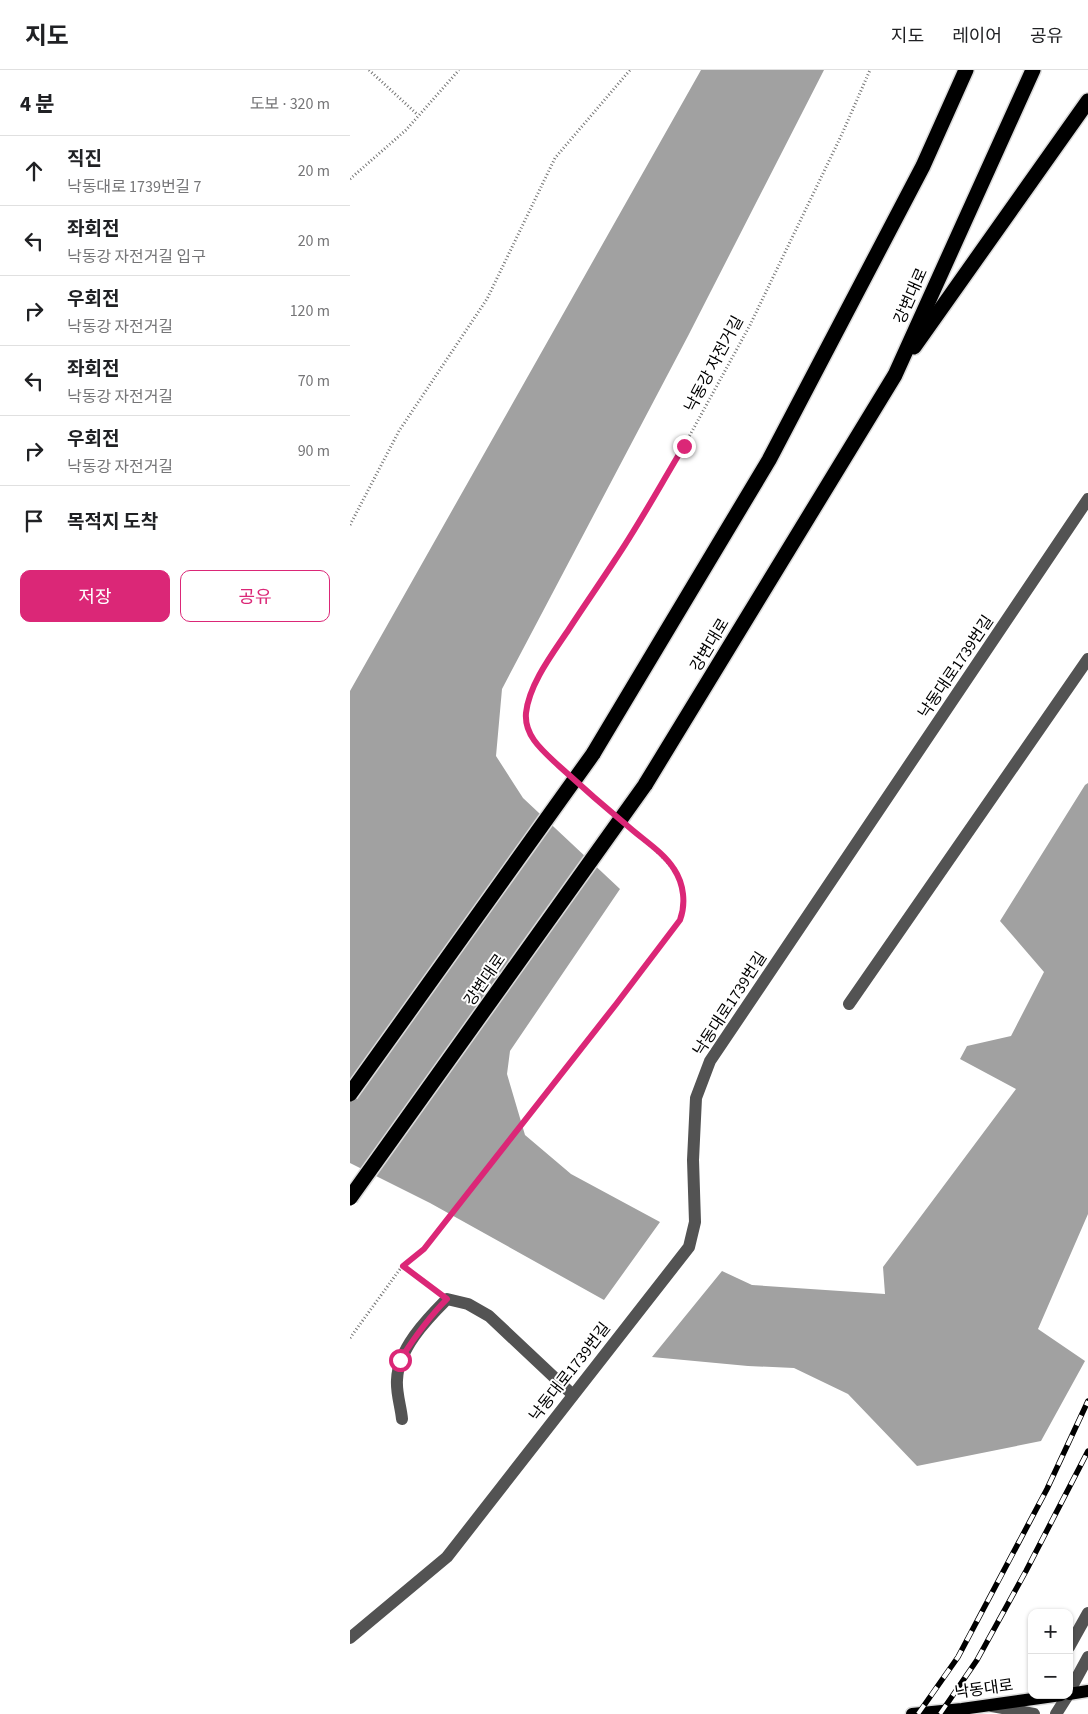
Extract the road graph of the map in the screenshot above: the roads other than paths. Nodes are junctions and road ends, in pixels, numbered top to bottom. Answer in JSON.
{"nodes":[{"id":1,"x":966,"y":70,"type":"edge"},
{"id":2,"x":1033,"y":70,"type":"edge"},
{"id":3,"x":1088,"y":101,"type":"edge"},
{"id":4,"x":895,"y":375,"type":"junction"},
{"id":5,"x":1088,"y":499,"type":"edge"},
{"id":6,"x":1088,"y":659,"type":"edge"},
{"id":7,"x":849,"y":1004,"type":"dead end"},
{"id":8,"x":350,"y":1094,"type":"edge"},
{"id":9,"x":350,"y":1198,"type":"edge"},
{"id":10,"x":573,"y":1395,"type":"junction"},
{"id":11,"x":402,"y":1419,"type":"dead end"},
{"id":12,"x":1088,"y":1613,"type":"edge"},
{"id":13,"x":350,"y":1638,"type":"edge"},
{"id":14,"x":1073,"y":1640,"type":"edge"},
{"id":15,"x":1088,"y":1657,"type":"edge"},
{"id":16,"x":1073,"y":1686,"type":"edge"},
{"id":17,"x":1088,"y":1691,"type":"edge"},
{"id":18,"x":1073,"y":1693,"type":"edge"},
{"id":19,"x":1028,"y":1698,"type":"edge"},
{"id":20,"x":1066,"y":1699,"type":"edge"},
{"id":21,"x":988,"y":1705,"type":"junction"},
{"id":22,"x":912,"y":1714,"type":"edge"},
{"id":23,"x":1034,"y":1714,"type":"edge"},
{"id":24,"x":1056,"y":1714,"type":"edge"}],
"edges":[{"from":1,"to":8,"type":"highway","bridge":true},
{"from":2,"to":4,"type":"highway","name":"강변대로"},
{"from":3,"to":4,"type":"highway"},
{"from":4,"to":9,"type":"highway","name":"강변대로","bridge":true},
{"from":5,"to":10,"type":"street","name":"낙동대로1739번길"},
{"from":6,"to":7,"type":"street"},
{"from":10,"to":11,"type":"street"},
{"from":10,"to":13,"type":"street","name":"낙동대로1739번길"},
{"from":12,"to":14,"type":"street"},
{"from":15,"to":16,"type":"street"},
{"from":17,"to":18,"type":"main road"},
{"from":19,"to":21,"type":"main road","name":"낙동대로"},
{"from":20,"to":24,"type":"street"},
{"from":21,"to":22,"type":"main road","name":"낙동대로"},
{"from":21,"to":23,"type":"street"}]}
